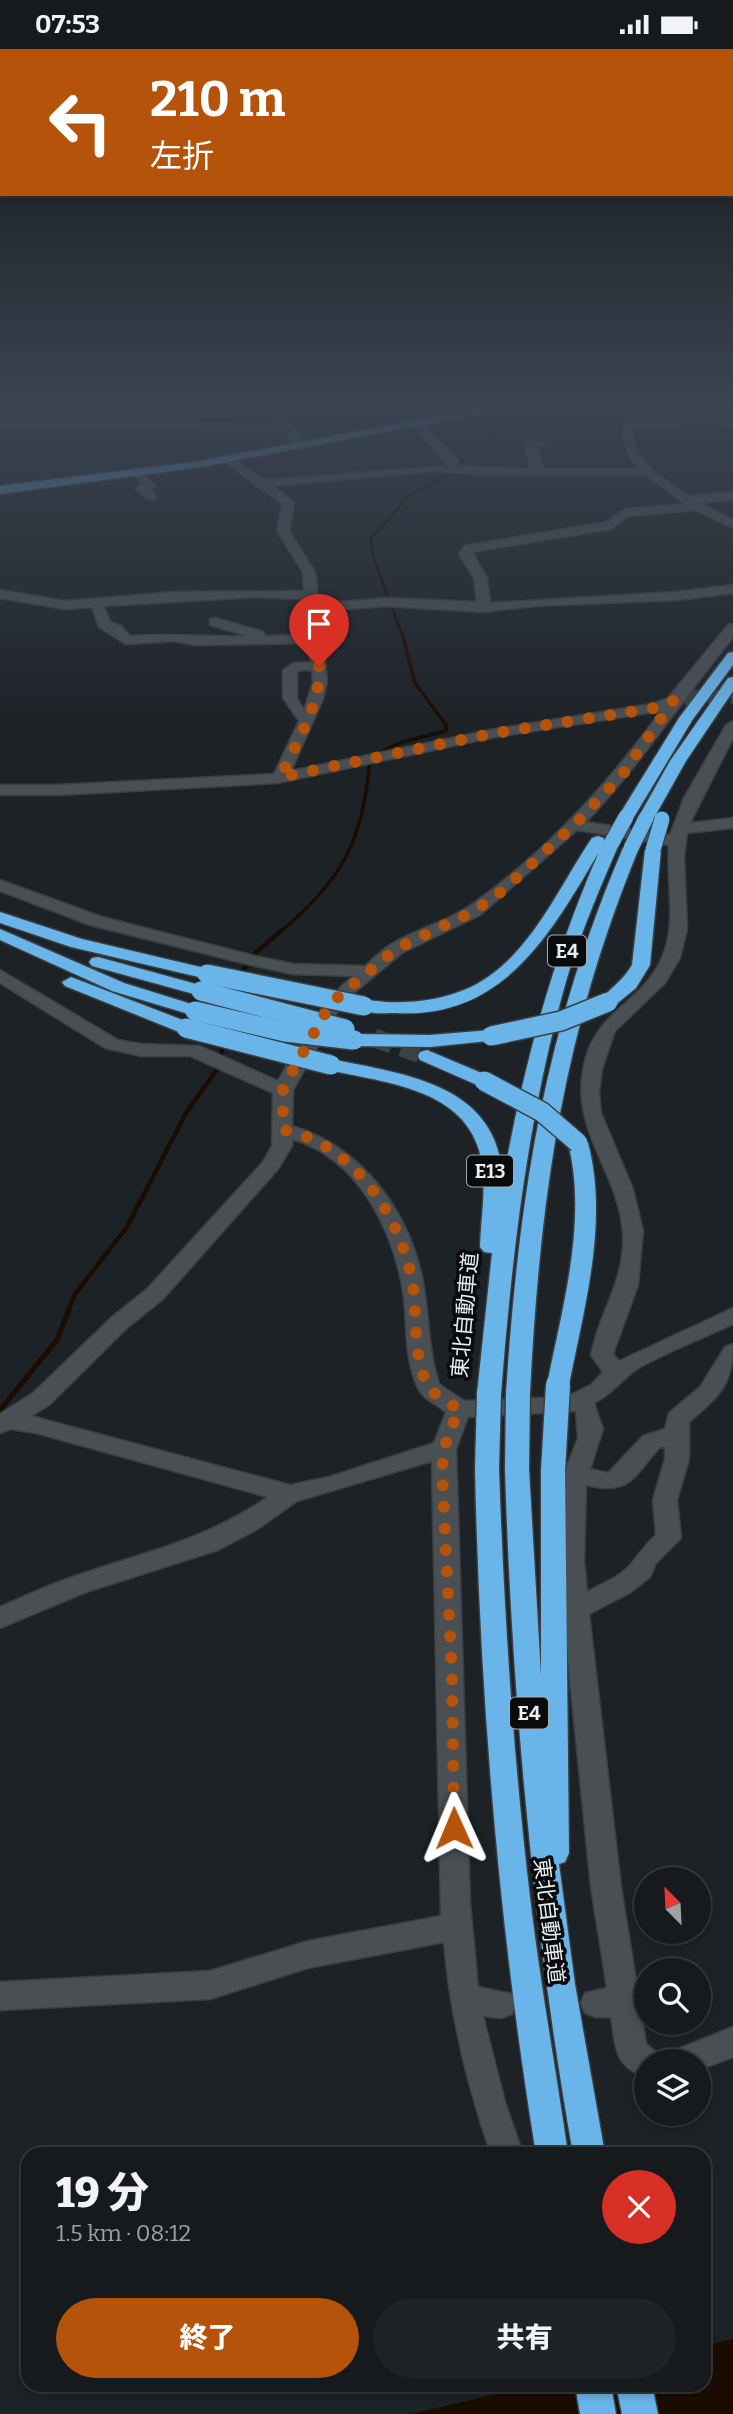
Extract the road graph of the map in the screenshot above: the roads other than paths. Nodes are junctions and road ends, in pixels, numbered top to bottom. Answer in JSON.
{"nodes":[{"id":1,"x":287,"y":511,"type":"edge"},
{"id":2,"x":636,"y":511,"type":"edge"},
{"id":3,"x":709,"y":511,"type":"edge"},
{"id":4,"x":733,"y":524,"type":"edge"},
{"id":5,"x":733,"y":589,"type":"edge"},
{"id":6,"x":0,"y":594,"type":"edge"},
{"id":7,"x":312,"y":602,"type":"junction"},
{"id":8,"x":97,"y":603,"type":"junction"},
{"id":9,"x":483,"y":608,"type":"junction"},
{"id":10,"x":215,"y":622,"type":"dead end"},
{"id":11,"x":733,"y":628,"type":"edge"},
{"id":12,"x":265,"y":638,"type":"junction"},
{"id":13,"x":314,"y":639,"type":"junction"},
{"id":14,"x":733,"y":656,"type":"edge"},
{"id":15,"x":319,"y":666,"type":"junction"},
{"id":16,"x":733,"y":681,"type":"edge"},
{"id":17,"x":679,"y":699,"type":"junction"},
{"id":18,"x":306,"y":719,"type":"junction"},
{"id":19,"x":733,"y":725,"type":"edge"},
{"id":20,"x":281,"y":777,"type":"junction"},
{"id":21,"x":0,"y":790,"type":"edge"},
{"id":22,"x":654,"y":819,"type":"junction"},
{"id":23,"x":733,"y":823,"type":"edge"},
{"id":24,"x":574,"y":825,"type":"junction"},
{"id":25,"x":678,"y":835,"type":"junction"},
{"id":26,"x":614,"y":844,"type":"junction"},
{"id":27,"x":0,"y":885,"type":"edge"},
{"id":28,"x":0,"y":918,"type":"edge"},
{"id":29,"x":0,"y":934,"type":"edge"},
{"id":30,"x":0,"y":941,"type":"edge"},
{"id":31,"x":366,"y":971,"type":"junction"},
{"id":32,"x":0,"y":975,"type":"edge"},
{"id":33,"x":204,"y":983,"type":"junction"},
{"id":34,"x":190,"y":1019,"type":"junction"},
{"id":35,"x":353,"y":1034,"type":"junction"},
{"id":36,"x":428,"y":1056,"type":"tunnel mouth"},
{"id":37,"x":283,"y":1090,"type":"junction"},
{"id":38,"x":283,"y":1130,"type":"junction"},
{"id":39,"x":733,"y":1315,"type":"edge"},
{"id":40,"x":730,"y":1362,"type":"edge"},
{"id":41,"x":616,"y":1373,"type":"junction"},
{"id":42,"x":490,"y":1388,"type":"junction"},
{"id":43,"x":582,"y":1402,"type":"junction"},
{"id":44,"x":459,"y":1409,"type":"junction"},
{"id":45,"x":4,"y":1423,"type":"edge"},
{"id":46,"x":677,"y":1434,"type":"junction"},
{"id":47,"x":444,"y":1448,"type":"junction"},
{"id":48,"x":564,"y":1473,"type":"junction"},
{"id":49,"x":290,"y":1494,"type":"junction"},
{"id":50,"x":576,"y":1608,"type":"junction"},
{"id":51,"x":0,"y":1618,"type":"edge"},
{"id":52,"x":457,"y":1927,"type":"junction"},
{"id":53,"x":557,"y":1956,"type":"junction"},
{"id":54,"x":0,"y":1996,"type":"edge"},
{"id":55,"x":464,"y":2000,"type":"junction"},
{"id":56,"x":501,"y":2004,"type":"dead end"},
{"id":57,"x":733,"y":2042,"type":"edge"},
{"id":58,"x":711,"y":2051,"type":"edge"},
{"id":59,"x":634,"y":2054,"type":"edge"},
{"id":60,"x":505,"y":2147,"type":"edge"},
{"id":61,"x":551,"y":2147,"type":"edge"},
{"id":62,"x":588,"y":2147,"type":"edge"},
{"id":63,"x":594,"y":2392,"type":"edge"},
{"id":64,"x":635,"y":2392,"type":"edge"},
{"id":65,"x":598,"y":2414,"type":"edge"},
{"id":66,"x":640,"y":2414,"type":"edge"}],
"edges":[{"from":1,"to":7,"type":"street"},
{"from":2,"to":9,"type":"street"},
{"from":3,"to":4,"type":"street"},
{"from":5,"to":9,"type":"street"},
{"from":6,"to":8,"type":"street"},
{"from":7,"to":8,"type":"street"},
{"from":7,"to":9,"type":"street"},
{"from":7,"to":13,"type":"street"},
{"from":8,"to":12,"type":"street"},
{"from":10,"to":12,"type":"street"},
{"from":11,"to":17,"type":"street"},
{"from":12,"to":13,"type":"street"},
{"from":13,"to":15,"type":"street"},
{"from":14,"to":26,"type":"highway","name":"東北自動車道","number":"E4","bridge":true},
{"from":15,"to":18,"type":"street"},
{"from":15,"to":18,"type":"street"},
{"from":16,"to":22,"type":"highway","number":"E13"},
{"from":17,"to":20,"type":"street"},
{"from":17,"to":24,"type":"street"},
{"from":18,"to":20,"type":"street"},
{"from":19,"to":25,"type":"street"},
{"from":20,"to":21,"type":"street"},
{"from":22,"to":26,"type":"highway","name":"東北自動車道","number":"E4","bridge":true},
{"from":22,"to":35,"type":"highway","number":"E13","bridge":true},
{"from":23,"to":25,"type":"street"},
{"from":24,"to":25,"type":"street"},
{"from":24,"to":31,"type":"street"},
{"from":25,"to":41,"type":"street"},
{"from":26,"to":33,"type":"highway","number":"E13","bridge":true},
{"from":26,"to":42,"type":"highway","name":"東北自動車道","number":"E4"},
{"from":26,"to":53,"type":"highway","name":"東北自動車道","number":"E4","bridge":true},
{"from":27,"to":31,"type":"street"},
{"from":28,"to":33,"type":"highway","number":"E13"},
{"from":29,"to":34,"type":"highway","number":"E13"},
{"from":30,"to":34,"type":"highway","number":"E13"},
{"from":31,"to":37,"type":"street"},
{"from":32,"to":37,"type":"street"},
{"from":33,"to":35,"type":"highway","number":"E13","bridge":true},
{"from":34,"to":35,"type":"highway","number":"E13","bridge":true},
{"from":34,"to":42,"type":"highway","number":"E13","bridge":true},
{"from":36,"to":48,"type":"highway","bridge":true},
{"from":37,"to":38,"type":"street"},
{"from":38,"to":44,"type":"street"},
{"from":38,"to":45,"type":"street"},
{"from":39,"to":41,"type":"street"},
{"from":40,"to":46,"type":"street"},
{"from":41,"to":43,"type":"street"},
{"from":42,"to":61,"type":"highway","name":"東北自動車道","number":"E4","bridge":true},
{"from":43,"to":44,"type":"street"},
{"from":43,"to":48,"type":"street"},
{"from":44,"to":47,"type":"street"},
{"from":45,"to":49,"type":"street"},
{"from":46,"to":48,"type":"street"},
{"from":46,"to":50,"type":"street"},
{"from":47,"to":49,"type":"street"},
{"from":47,"to":52,"type":"street"},
{"from":48,"to":50,"type":"street"},
{"from":48,"to":53,"type":"highway"},
{"from":49,"to":51,"type":"street"},
{"from":50,"to":59,"type":"street"},
{"from":52,"to":54,"type":"street"},
{"from":52,"to":55,"type":"street"},
{"from":53,"to":62,"type":"highway","name":"東北自動車道","number":"E4"},
{"from":55,"to":56,"type":"street"},
{"from":55,"to":60,"type":"street"},
{"from":57,"to":58,"type":"street"},
{"from":63,"to":65,"type":"highway"},
{"from":64,"to":66,"type":"highway"}]}
